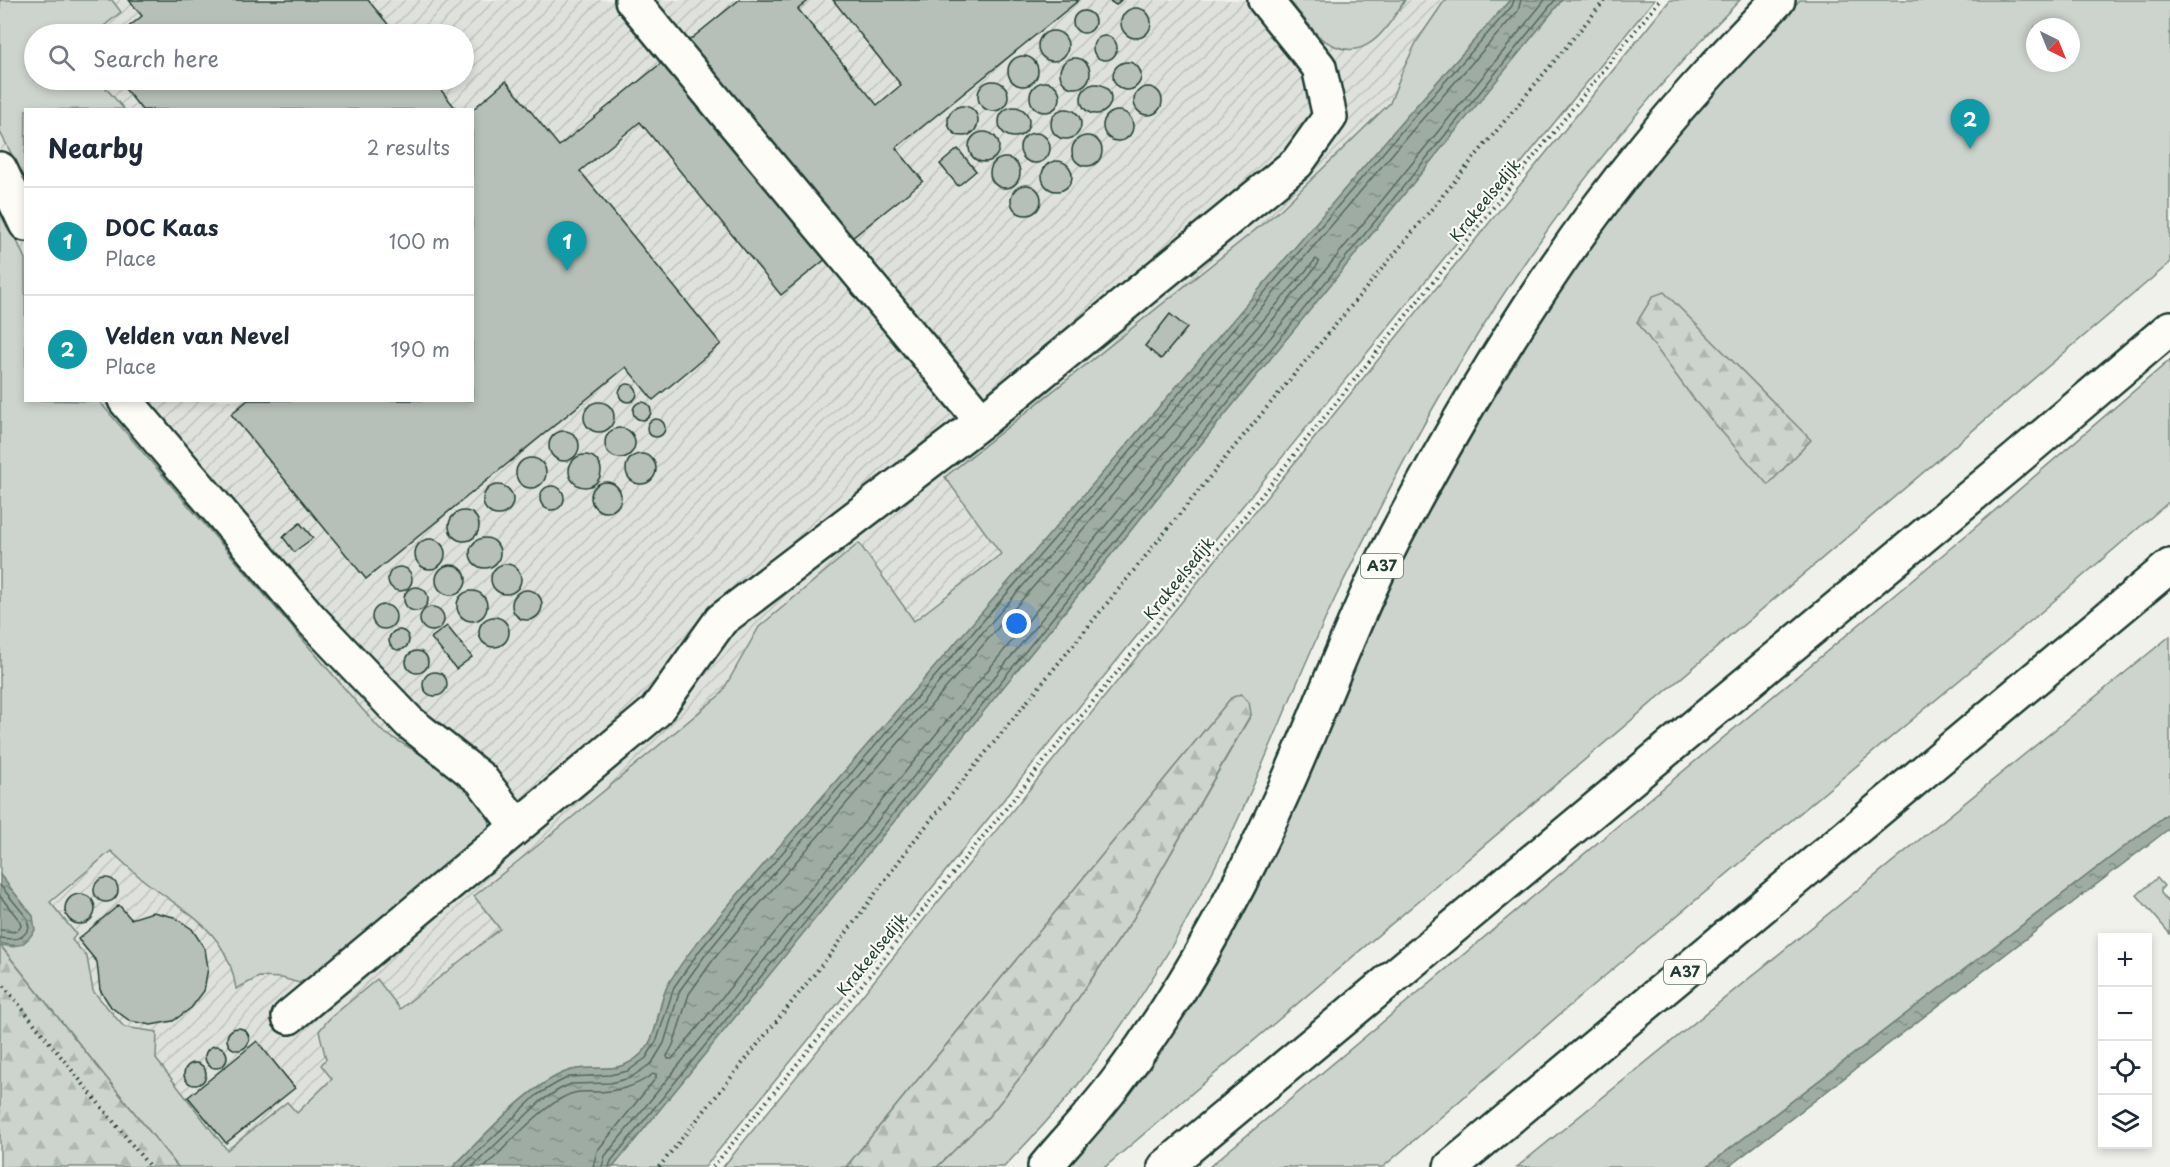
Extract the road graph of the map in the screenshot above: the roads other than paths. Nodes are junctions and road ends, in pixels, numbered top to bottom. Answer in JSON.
{"nodes":[{"id":1,"x":632,"y":0,"type":"edge"},
{"id":2,"x":1265,"y":0,"type":"edge"},
{"id":3,"x":1778,"y":0,"type":"edge"},
{"id":4,"x":0,"y":169,"type":"edge"},
{"id":5,"x":24,"y":220,"type":"edge"},
{"id":6,"x":2170,"y":328,"type":"edge"},
{"id":7,"x":127,"y":402,"type":"edge"},
{"id":8,"x":982,"y":421,"type":"junction"},
{"id":9,"x":2170,"y":566,"type":"edge"},
{"id":10,"x":518,"y":826,"type":"junction"},
{"id":11,"x":289,"y":1017,"type":"dead end"},
{"id":12,"x":1045,"y":1167,"type":"edge"},
{"id":13,"x":1165,"y":1167,"type":"edge"},
{"id":14,"x":1451,"y":1167,"type":"edge"}],
"edges":[{"from":1,"to":8,"type":"main road"},
{"from":2,"to":8,"type":"main road"},
{"from":3,"to":12,"type":"main road","number":"A37"},
{"from":4,"to":5,"type":"main road"},
{"from":6,"to":13,"type":"main road"},
{"from":7,"to":10,"type":"main road"},
{"from":8,"to":10,"type":"main road"},
{"from":9,"to":14,"type":"main road","number":"A37"},
{"from":10,"to":11,"type":"main road"}]}
